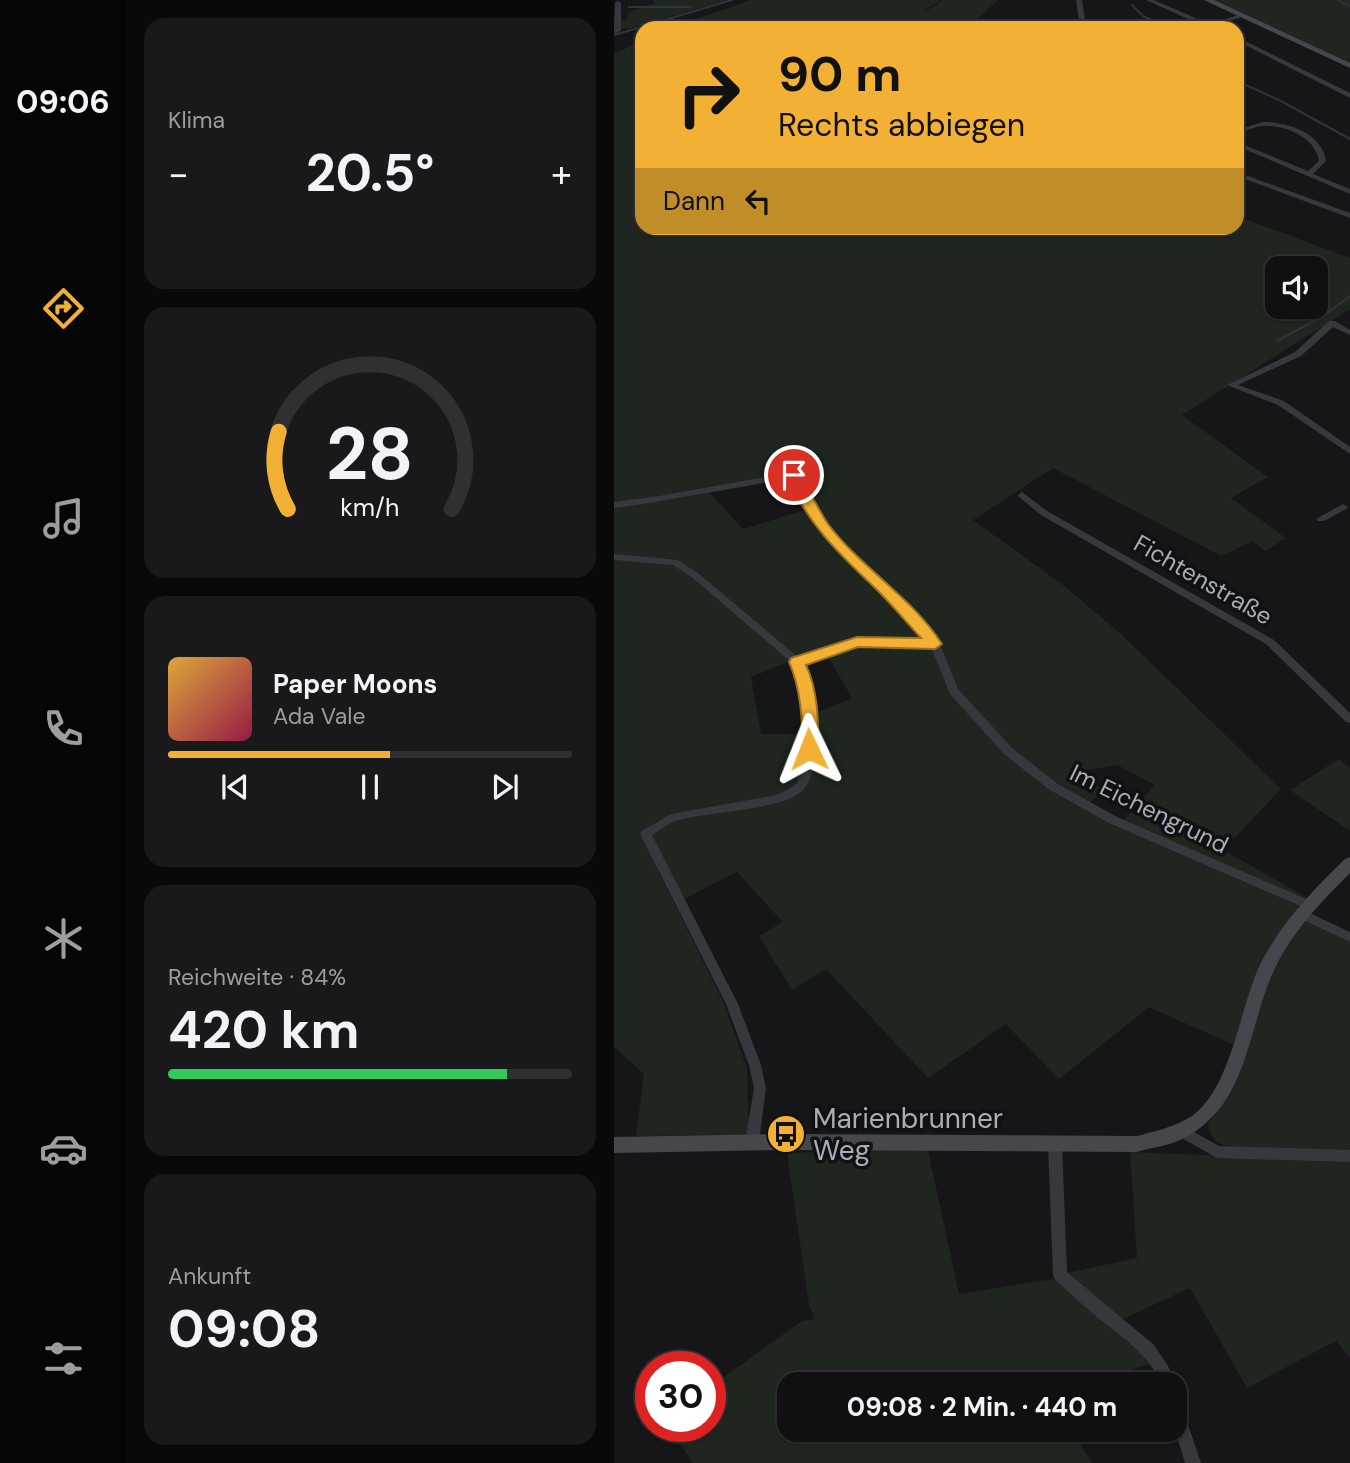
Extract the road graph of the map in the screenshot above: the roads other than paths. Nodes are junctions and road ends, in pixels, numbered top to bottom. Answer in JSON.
{"nodes":[{"id":1,"x":1079,"y":0,"type":"edge"},
{"id":2,"x":1149,"y":0,"type":"edge"},
{"id":3,"x":1208,"y":0,"type":"edge"},
{"id":4,"x":618,"y":3,"type":"dead end"},
{"id":5,"x":1242,"y":16,"type":"junction"},
{"id":6,"x":1082,"y":21,"type":"edge"},
{"id":7,"x":1196,"y":21,"type":"edge"},
{"id":8,"x":1227,"y":21,"type":"edge"},
{"id":9,"x":614,"y":32,"type":"edge"},
{"id":10,"x":1244,"y":45,"type":"edge"},
{"id":11,"x":1350,"y":66,"type":"edge"},
{"id":12,"x":1350,"y":96,"type":"edge"},
{"id":13,"x":1244,"y":130,"type":"edge"},
{"id":14,"x":1244,"y":147,"type":"edge"},
{"id":15,"x":1309,"y":174,"type":"junction"},
{"id":16,"x":1244,"y":177,"type":"edge"},
{"id":17,"x":1350,"y":192,"type":"edge"},
{"id":18,"x":1350,"y":216,"type":"edge"},
{"id":19,"x":1350,"y":333,"type":"edge"},
{"id":20,"x":1350,"y":451,"type":"edge"},
{"id":21,"x":1022,"y":495,"type":"dead end"},
{"id":22,"x":614,"y":505,"type":"edge"},
{"id":23,"x":1347,"y":508,"type":"edge"},
{"id":24,"x":1321,"y":519,"type":"dead end"},
{"id":25,"x":614,"y":557,"type":"edge"},
{"id":26,"x":935,"y":644,"type":"junction"},
{"id":27,"x":797,"y":662,"type":"junction"},
{"id":28,"x":1350,"y":719,"type":"edge"},
{"id":29,"x":1350,"y":863,"type":"edge"},
{"id":30,"x":1305,"y":910,"type":"junction"},
{"id":31,"x":1350,"y":937,"type":"edge"},
{"id":32,"x":1183,"y":1132,"type":"junction"},
{"id":33,"x":752,"y":1142,"type":"junction"},
{"id":34,"x":614,"y":1145,"type":"edge"},
{"id":35,"x":1055,"y":1145,"type":"junction"},
{"id":36,"x":1350,"y":1156,"type":"edge"},
{"id":37,"x":1164,"y":1372,"type":"edge"},
{"id":38,"x":1186,"y":1442,"type":"edge"},
{"id":39,"x":1193,"y":1463,"type":"edge"}],
"edges":[{"from":1,"to":6,"type":"street"},
{"from":2,"to":7,"type":"street"},
{"from":3,"to":5,"type":"street"},
{"from":4,"to":9,"type":"street"},
{"from":5,"to":8,"type":"street"},
{"from":5,"to":11,"type":"street"},
{"from":10,"to":12,"type":"street"},
{"from":13,"to":15,"type":"street"},
{"from":14,"to":15,"type":"street"},
{"from":15,"to":17,"type":"street"},
{"from":16,"to":18,"type":"street"},
{"from":19,"to":20,"type":"street"},
{"from":21,"to":28,"type":"street","name":"Fichtenstraße"},
{"from":22,"to":26,"type":"street","name":"Im Eichengrund"},
{"from":23,"to":24,"type":"street"},
{"from":25,"to":27,"type":"street"},
{"from":26,"to":27,"type":"street"},
{"from":26,"to":30,"type":"street","name":"Im Eichengrund"},
{"from":27,"to":33,"type":"street"},
{"from":29,"to":30,"type":"street"},
{"from":30,"to":31,"type":"street","name":"Im Eichengrund"},
{"from":30,"to":32,"type":"street"},
{"from":32,"to":35,"type":"street"},
{"from":32,"to":36,"type":"street"},
{"from":33,"to":34,"type":"street"},
{"from":33,"to":35,"type":"street"},
{"from":35,"to":37,"type":"street"},
{"from":38,"to":39,"type":"street"}]}
